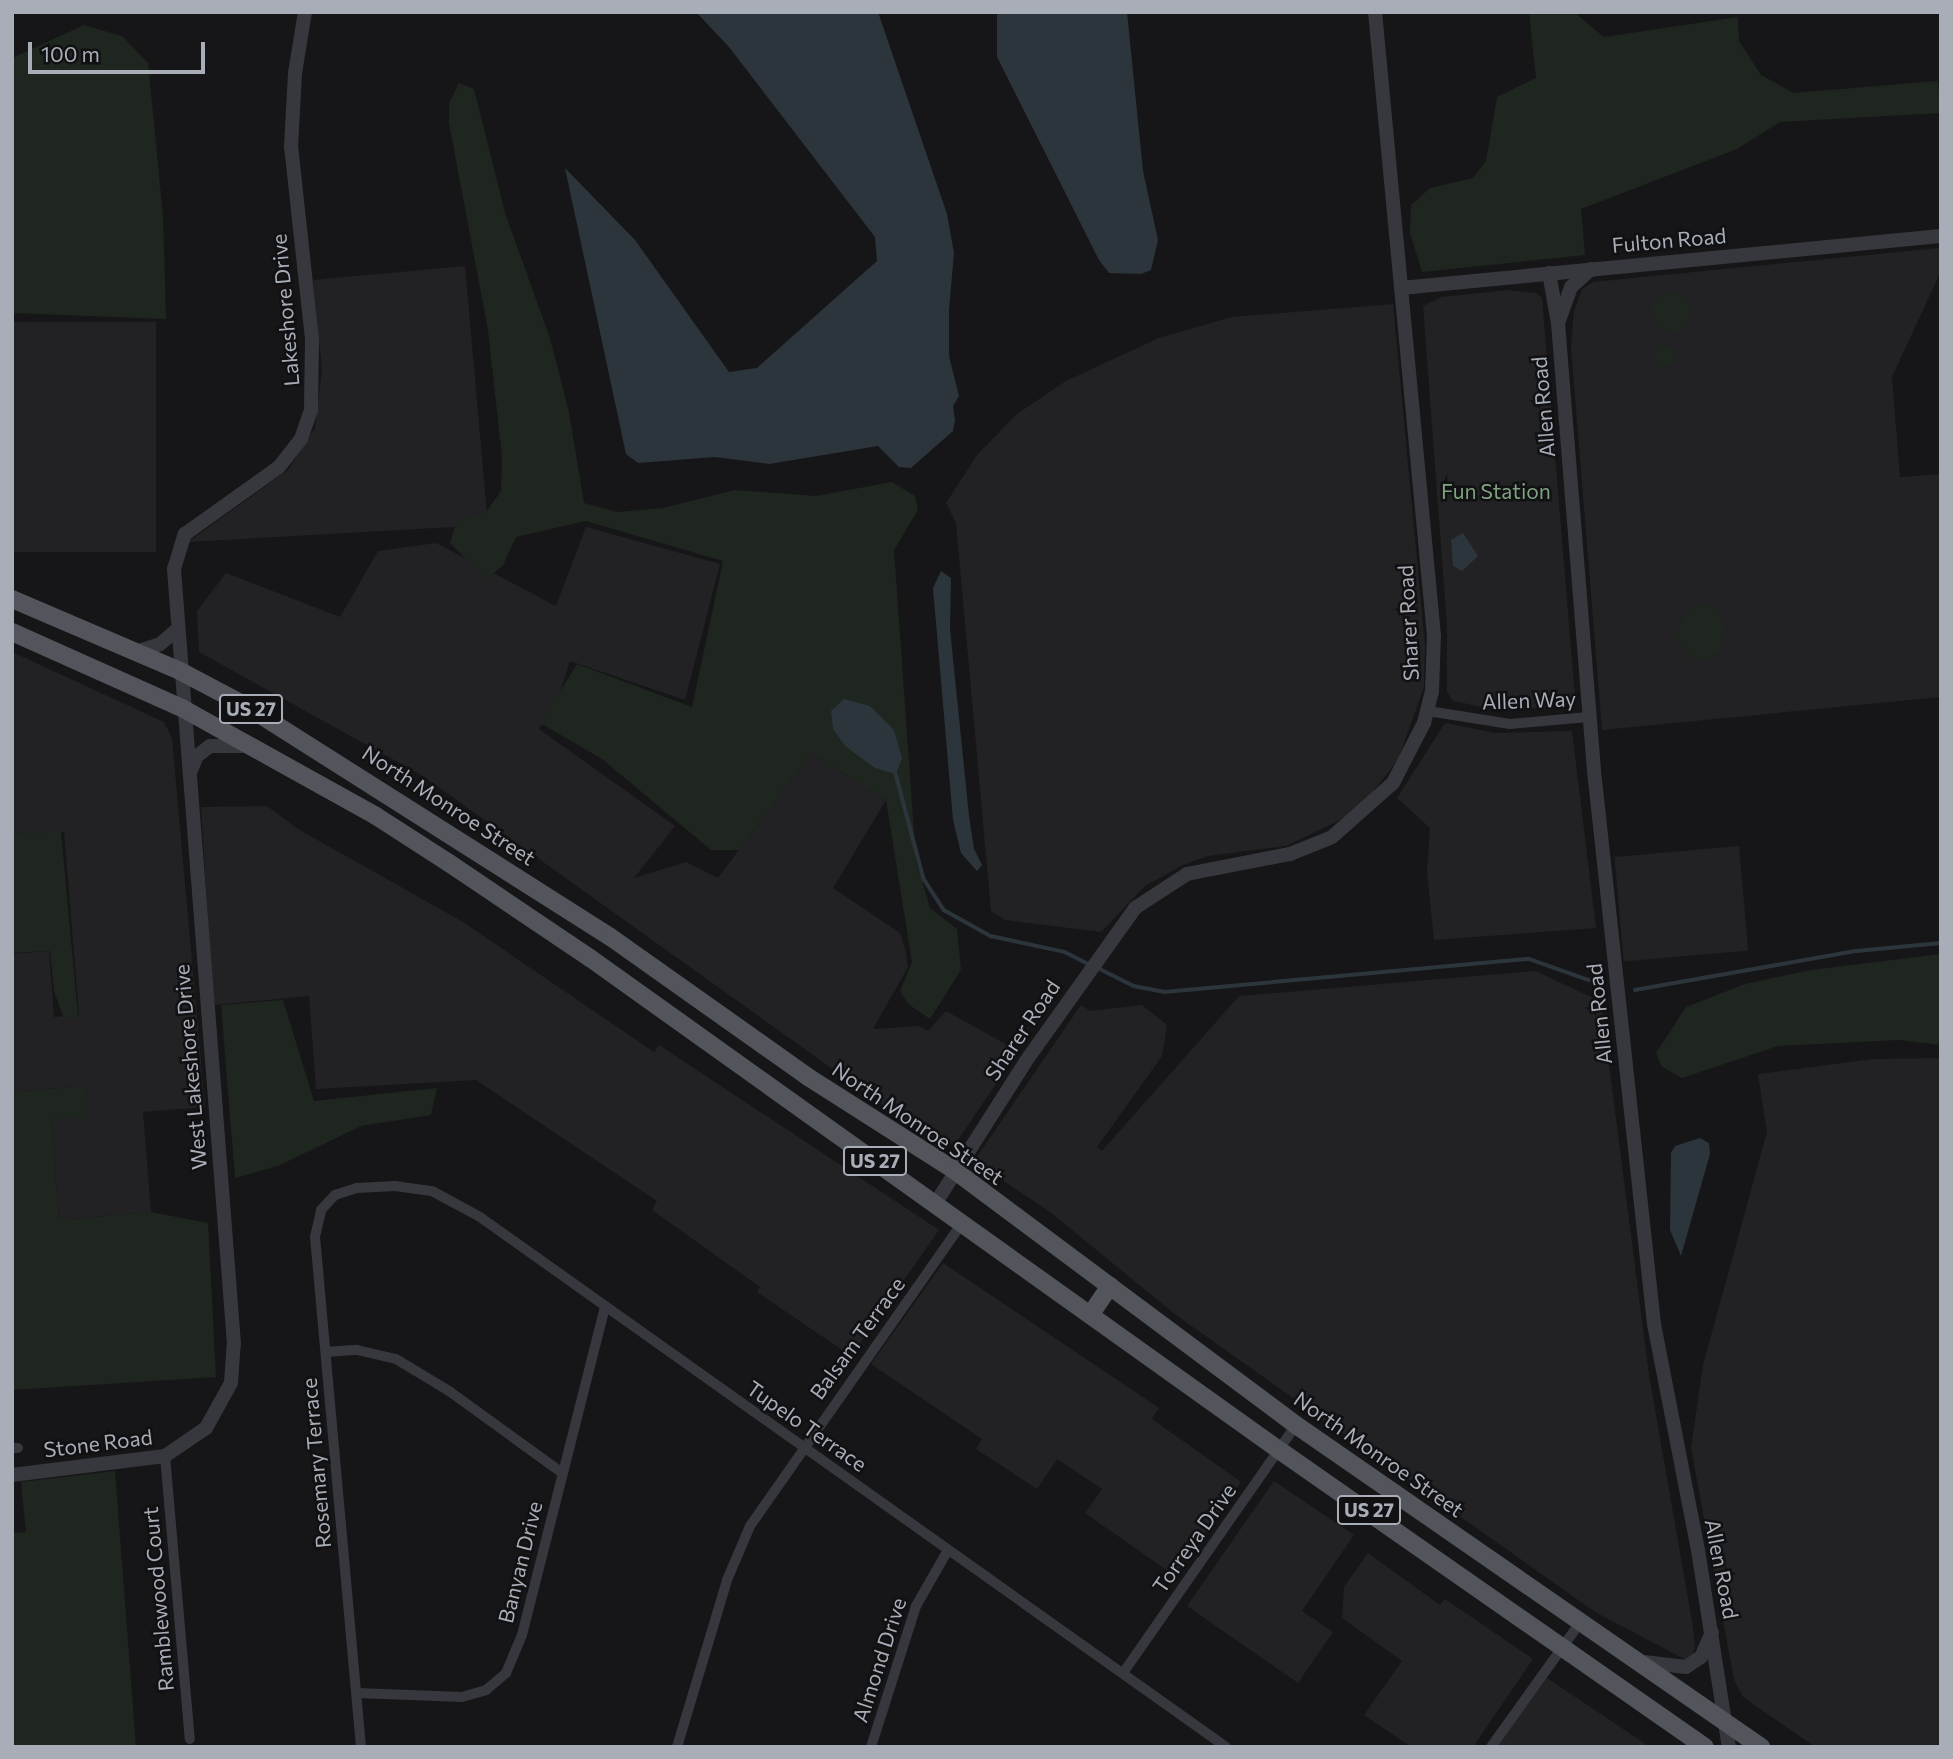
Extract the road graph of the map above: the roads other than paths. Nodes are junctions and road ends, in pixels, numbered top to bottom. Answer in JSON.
{"nodes":[{"id":1,"x":305,"y":12,"type":"edge"},
{"id":2,"x":1375,"y":12,"type":"edge"},
{"id":3,"x":1941,"y":236,"type":"edge"},
{"id":4,"x":1591,"y":269,"type":"junction"},
{"id":5,"x":1549,"y":273,"type":"junction"},
{"id":6,"x":1401,"y":288,"type":"junction"},
{"id":7,"x":1558,"y":323,"type":"junction"},
{"id":8,"x":12,"y":599,"type":"edge"},
{"id":9,"x":178,"y":629,"type":"junction"},
{"id":10,"x":12,"y":632,"type":"edge"},
{"id":11,"x":136,"y":652,"type":"junction"},
{"id":12,"x":180,"y":671,"type":"junction"},
{"id":13,"x":182,"y":708,"type":"junction"},
{"id":14,"x":1428,"y":711,"type":"junction"},
{"id":15,"x":1590,"y":717,"type":"junction"},
{"id":16,"x":257,"y":749,"type":"junction"},
{"id":17,"x":188,"y":777,"type":"junction"},
{"id":18,"x":394,"y":796,"type":"junction"},
{"id":19,"x":376,"y":816,"type":"junction"},
{"id":20,"x":589,"y":922,"type":"junction"},
{"id":21,"x":609,"y":936,"type":"junction"},
{"id":22,"x":573,"y":946,"type":"junction"},
{"id":23,"x":590,"y":958,"type":"junction"},
{"id":24,"x":755,"y":1040,"type":"junction"},
{"id":25,"x":781,"y":1057,"type":"junction"},
{"id":26,"x":734,"y":1060,"type":"junction"},
{"id":27,"x":762,"y":1081,"type":"junction"},
{"id":28,"x":954,"y":1170,"type":"junction"},
{"id":29,"x":348,"y":1190,"type":"joint"},
{"id":30,"x":935,"y":1204,"type":"junction"},
{"id":31,"x":962,"y":1223,"type":"junction"},
{"id":32,"x":1110,"y":1286,"type":"junction"},
{"id":33,"x":605,"y":1307,"type":"junction"},
{"id":34,"x":1091,"y":1314,"type":"junction"},
{"id":35,"x":326,"y":1352,"type":"junction"},
{"id":36,"x":1296,"y":1425,"type":"junction"},
{"id":37,"x":187,"y":1444,"type":"joint"},
{"id":38,"x":803,"y":1447,"type":"junction"},
{"id":39,"x":1279,"y":1450,"type":"junction"},
{"id":40,"x":165,"y":1456,"type":"junction"},
{"id":41,"x":561,"y":1472,"type":"junction"},
{"id":42,"x":12,"y":1475,"type":"edge"},
{"id":43,"x":1441,"y":1526,"type":"junction"},
{"id":44,"x":948,"y":1550,"type":"junction"},
{"id":45,"x":1425,"y":1550,"type":"junction"},
{"id":46,"x":1579,"y":1623,"type":"junction"},
{"id":47,"x":1713,"y":1631,"type":"junction"},
{"id":48,"x":1562,"y":1646,"type":"junction"},
{"id":49,"x":1632,"y":1658,"type":"junction"},
{"id":50,"x":1123,"y":1673,"type":"junction"},
{"id":51,"x":357,"y":1693,"type":"junction"},
{"id":52,"x":1727,"y":1722,"type":"junction"},
{"id":53,"x":190,"y":1739,"type":"dead end"},
{"id":54,"x":361,"y":1747,"type":"edge"},
{"id":55,"x":677,"y":1747,"type":"edge"},
{"id":56,"x":871,"y":1747,"type":"edge"},
{"id":57,"x":1226,"y":1747,"type":"edge"},
{"id":58,"x":1491,"y":1747,"type":"edge"},
{"id":59,"x":1705,"y":1747,"type":"edge"},
{"id":60,"x":1730,"y":1747,"type":"edge"},
{"id":61,"x":1761,"y":1747,"type":"edge"}],
"edges":[{"from":1,"to":9,"type":"street","name":"Lakeshore Drive"},
{"from":2,"to":6,"type":"street","name":"Sharer Road"},
{"from":3,"to":4,"type":"street","name":"Fulton Road"},
{"from":4,"to":5,"type":"street","name":"Fulton Road"},
{"from":4,"to":7,"type":"street"},
{"from":5,"to":6,"type":"street","name":"Fulton Road"},
{"from":5,"to":7,"type":"street","name":"Allen Road"},
{"from":6,"to":14,"type":"street","name":"Sharer Road"},
{"from":7,"to":15,"type":"street","name":"Allen Road"},
{"from":8,"to":11,"type":"main road","name":"North Monroe Street","number":"US 27"},
{"from":9,"to":11,"type":"street"},
{"from":9,"to":12,"type":"street","name":"Lakeshore Drive"},
{"from":10,"to":13,"type":"main road","number":"US 27"},
{"from":11,"to":12,"type":"main road","name":"North Monroe Street","number":"US 27"},
{"from":12,"to":13,"type":"street","name":"West Lakeshore Drive"},
{"from":12,"to":18,"type":"main road","name":"North Monroe Street","number":"US 27"},
{"from":13,"to":16,"type":"main road","number":"US 27"},
{"from":13,"to":17,"type":"street","name":"West Lakeshore Drive"},
{"from":14,"to":15,"type":"street","name":"Allen Way"},
{"from":14,"to":28,"type":"street","name":"Sharer Road"},
{"from":15,"to":47,"type":"street","name":"Allen Road"},
{"from":16,"to":17,"type":"street"},
{"from":16,"to":19,"type":"main road","number":"US 27"},
{"from":17,"to":37,"type":"street","name":"West Lakeshore Drive"},
{"from":18,"to":19,"type":"main road"},
{"from":18,"to":20,"type":"main road","name":"North Monroe Street","number":"US 27"},
{"from":19,"to":22,"type":"main road","number":"US 27"},
{"from":20,"to":21,"type":"main road","name":"North Monroe Street","number":"US 27"},
{"from":20,"to":22,"type":"main road"},
{"from":21,"to":23,"type":"main road"},
{"from":21,"to":24,"type":"main road","name":"North Monroe Street","number":"US 27"},
{"from":22,"to":23,"type":"main road","number":"US 27"},
{"from":23,"to":26,"type":"main road","number":"US 27"},
{"from":24,"to":25,"type":"main road","name":"North Monroe Street","number":"US 27"},
{"from":24,"to":26,"type":"main road"},
{"from":25,"to":27,"type":"main road"},
{"from":25,"to":28,"type":"main road","name":"North Monroe Street","number":"US 27"},
{"from":26,"to":27,"type":"main road","number":"US 27"},
{"from":27,"to":30,"type":"main road","number":"US 27"},
{"from":28,"to":30,"type":"street","name":"Sharer Road"},
{"from":28,"to":32,"type":"main road","name":"North Monroe Street","number":"US 27"},
{"from":29,"to":33,"type":"street","name":"Tupelo Terrace"},
{"from":29,"to":35,"type":"street","name":"Rosemary Terrace"},
{"from":30,"to":31,"type":"main road","number":"US 27"},
{"from":31,"to":34,"type":"main road","number":"US 27"},
{"from":31,"to":38,"type":"street","name":"Balsam Terrace"},
{"from":32,"to":34,"type":"main road"},
{"from":32,"to":36,"type":"main road","name":"North Monroe Street","number":"US 27"},
{"from":33,"to":38,"type":"street","name":"Tupelo Terrace"},
{"from":33,"to":41,"type":"street","name":"Banyan Drive"},
{"from":34,"to":39,"type":"main road","number":"US 27"},
{"from":35,"to":41,"type":"street"},
{"from":35,"to":51,"type":"street","name":"Rosemary Terrace"},
{"from":36,"to":39,"type":"street","name":"Torreya Drive"},
{"from":36,"to":43,"type":"main road","name":"North Monroe Street","number":"US 27"},
{"from":37,"to":40,"type":"street","name":"Stone Road"},
{"from":38,"to":44,"type":"street","name":"Tupelo Terrace"},
{"from":38,"to":55,"type":"street","name":"Balsam Terrace"},
{"from":39,"to":45,"type":"main road","number":"US 27"},
{"from":39,"to":50,"type":"street","name":"Torreya Drive"},
{"from":40,"to":42,"type":"street","name":"Stone Road"},
{"from":40,"to":53,"type":"street","name":"Ramblewood Court"},
{"from":41,"to":51,"type":"street","name":"Banyan Drive"},
{"from":43,"to":45,"type":"main road"},
{"from":43,"to":46,"type":"main road","name":"North Monroe Street","number":"US 27"},
{"from":44,"to":50,"type":"street","name":"Tupelo Terrace"},
{"from":44,"to":56,"type":"street","name":"Almond Drive"},
{"from":45,"to":48,"type":"main road","number":"US 27"},
{"from":46,"to":48,"type":"street"},
{"from":46,"to":49,"type":"main road","name":"North Monroe Street","number":"US 27"},
{"from":47,"to":49,"type":"street"},
{"from":47,"to":52,"type":"street","name":"Allen Road"},
{"from":48,"to":58,"type":"street"},
{"from":48,"to":59,"type":"main road","number":"US 27"},
{"from":49,"to":52,"type":"main road","name":"North Monroe Street","number":"US 27"},
{"from":50,"to":57,"type":"street","name":"Tupelo Terrace"},
{"from":51,"to":54,"type":"street","name":"Rosemary Terrace"},
{"from":52,"to":60,"type":"street","name":"Allen Road"},
{"from":52,"to":61,"type":"main road","name":"North Monroe Street","number":"US 27"}]}
